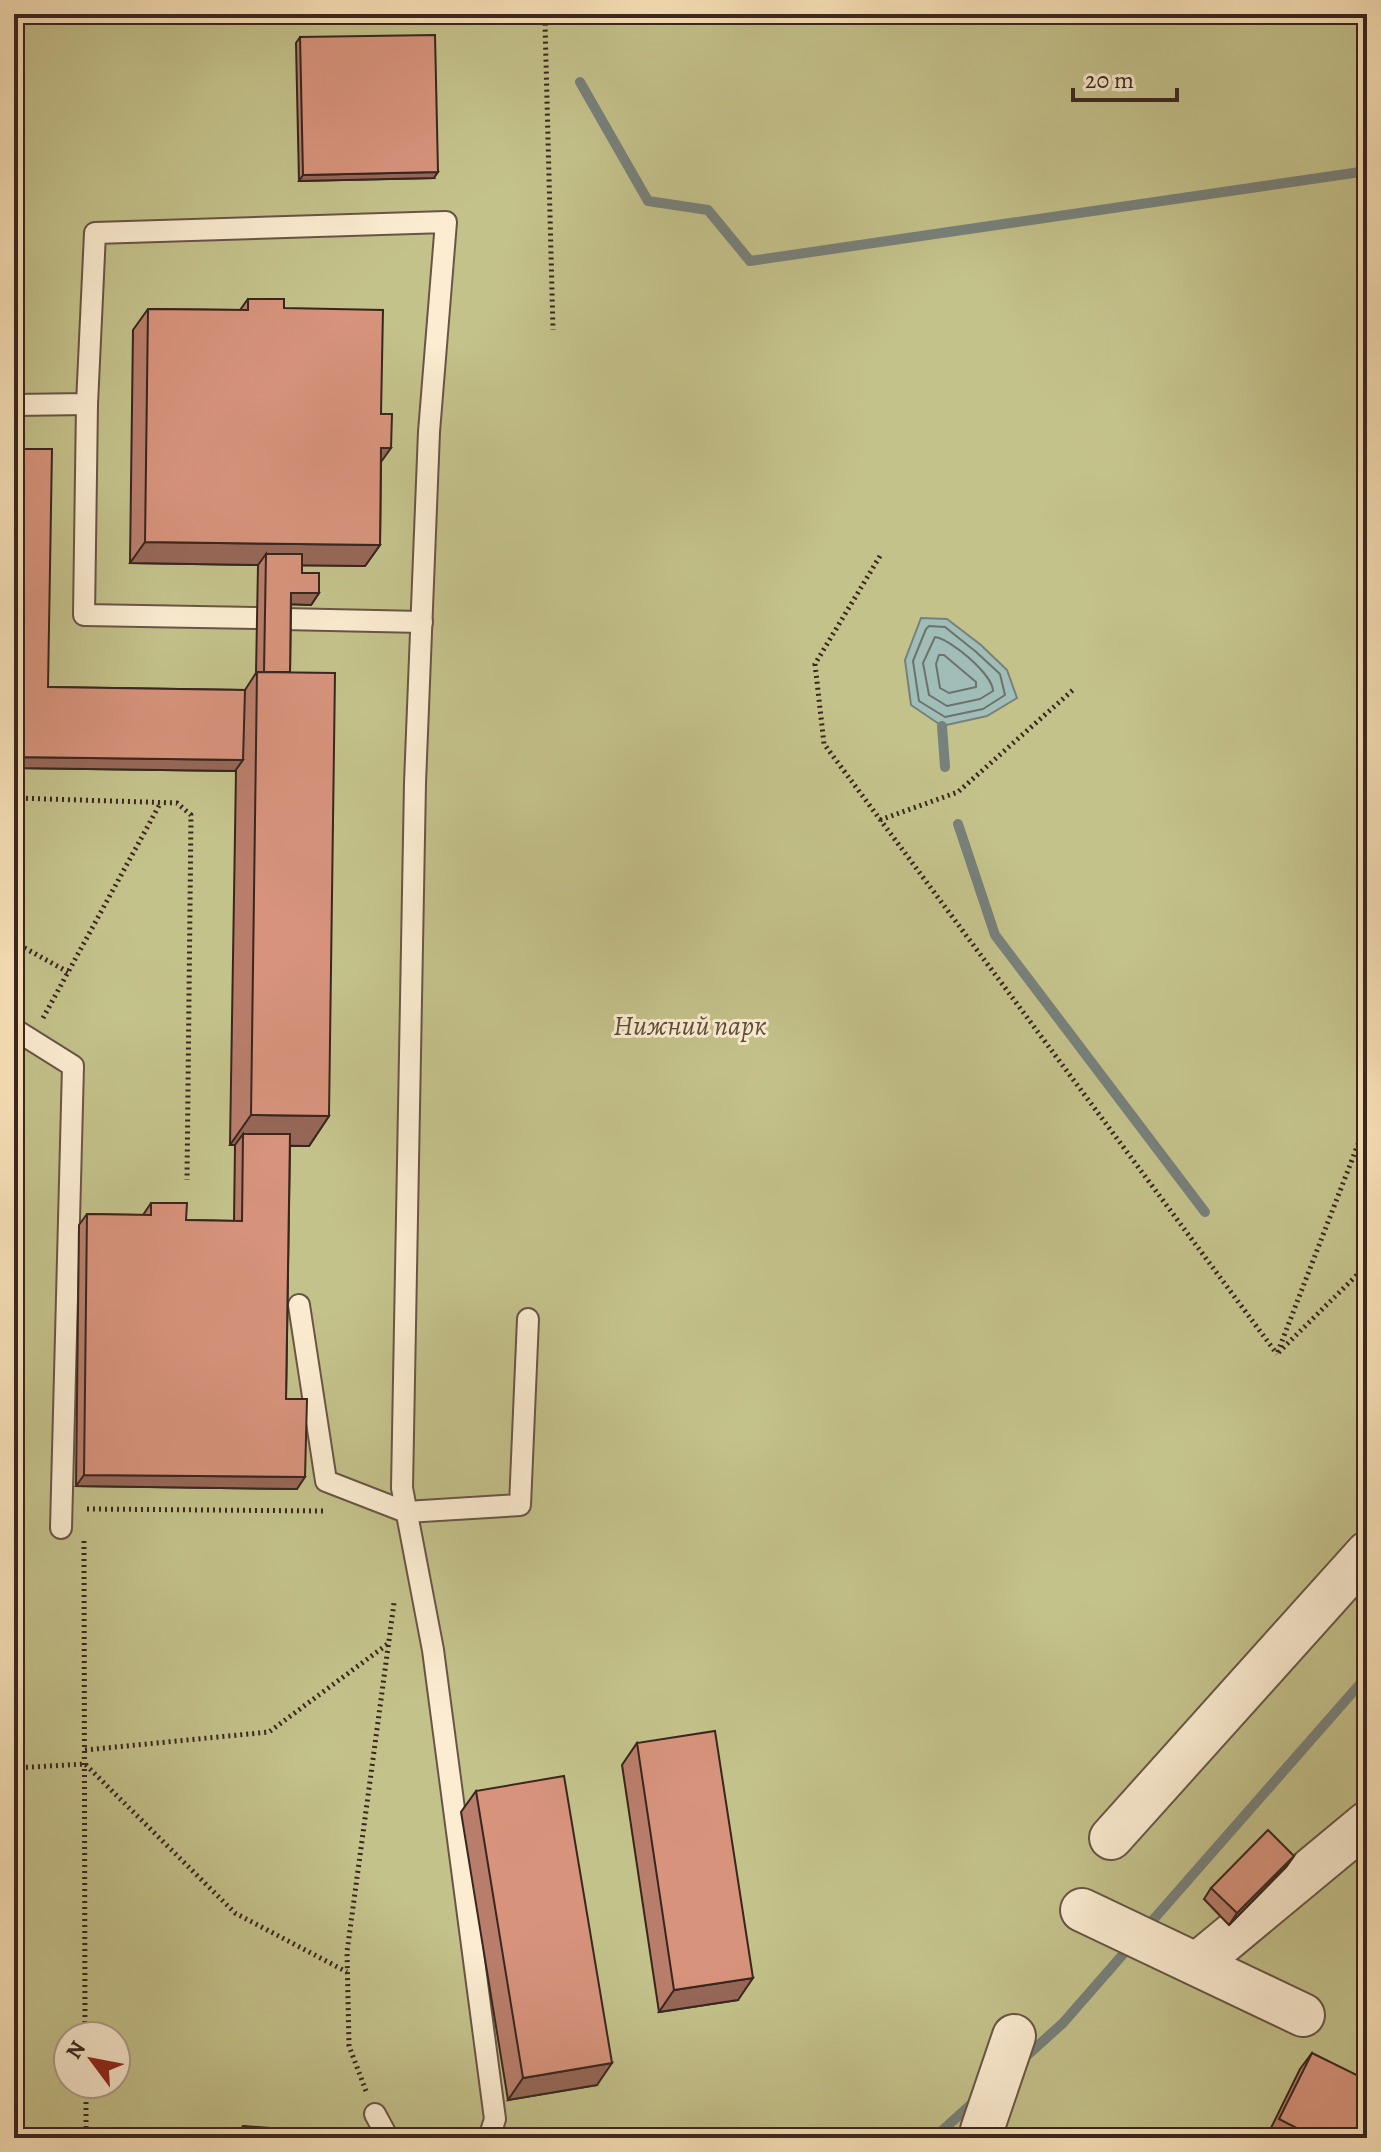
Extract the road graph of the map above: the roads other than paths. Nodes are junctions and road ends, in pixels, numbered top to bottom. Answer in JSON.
{"nodes":[{"id":1,"x":87,"y":404,"type":"junction"},
{"id":2,"x":14,"y":405,"type":"edge"},
{"id":3,"x":257,"y":618,"type":"dead end"},
{"id":4,"x":283,"y":619,"type":"edge"},
{"id":5,"x":422,"y":622,"type":"junction"},
{"id":6,"x":22,"y":1034,"type":"edge"},
{"id":7,"x":299,"y":1305,"type":"dead end"},
{"id":8,"x":528,"y":1319,"type":"dead end"},
{"id":9,"x":406,"y":1512,"type":"junction"},
{"id":10,"x":62,"y":1519,"type":"road end"},
{"id":11,"x":1367,"y":1553,"type":"edge"},
{"id":12,"x":1367,"y":1823,"type":"edge"},
{"id":13,"x":1111,"y":1838,"type":"dead end"},
{"id":14,"x":1097,"y":1917,"type":"dead end"},
{"id":15,"x":1197,"y":1964,"type":"junction"},
{"id":16,"x":1303,"y":2015,"type":"dead end"},
{"id":17,"x":1014,"y":2036,"type":"dead end"},
{"id":18,"x":375,"y":2114,"type":"road end"},
{"id":19,"x":982,"y":2130,"type":"dead end"},
{"id":20,"x":388,"y":2138,"type":"edge"},
{"id":21,"x":489,"y":2138,"type":"edge"}],
"edges":[{"from":1,"to":2,"type":"lane"},
{"from":1,"to":3,"type":"lane"},
{"from":1,"to":5,"type":"lane"},
{"from":4,"to":5,"type":"lane"},
{"from":5,"to":9,"type":"lane"},
{"from":6,"to":10,"type":"lane"},
{"from":7,"to":9,"type":"lane"},
{"from":8,"to":9,"type":"lane"},
{"from":9,"to":21,"type":"lane"},
{"from":11,"to":13,"type":"street"},
{"from":12,"to":15,"type":"street"},
{"from":14,"to":15,"type":"street"},
{"from":15,"to":16,"type":"street"},
{"from":17,"to":19,"type":"street"},
{"from":18,"to":20,"type":"lane"}]}
